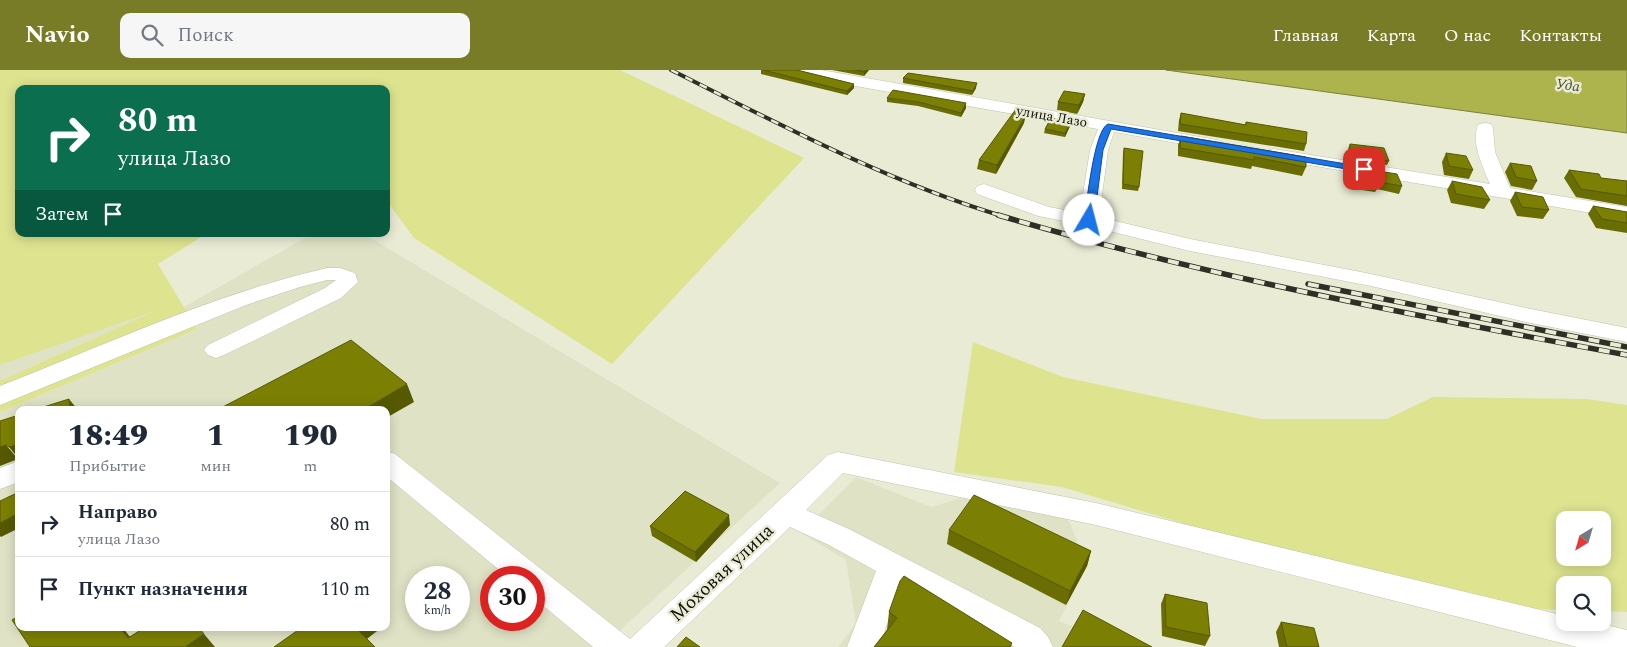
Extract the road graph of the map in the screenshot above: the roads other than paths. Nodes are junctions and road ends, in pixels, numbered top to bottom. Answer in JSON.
{"nodes":[{"id":1,"x":803,"y":70,"type":"edge"},
{"id":2,"x":1108,"y":126,"type":"junction"},
{"id":3,"x":1485,"y":128,"type":"dead end"},
{"id":4,"x":1226,"y":146,"type":"edge"},
{"id":5,"x":1256,"y":151,"type":"edge"},
{"id":6,"x":984,"y":190,"type":"dead end"},
{"id":7,"x":1502,"y":192,"type":"junction"},
{"id":8,"x":1627,"y":213,"type":"edge"},
{"id":9,"x":1089,"y":220,"type":"junction"},
{"id":10,"x":1627,"y":335,"type":"edge"},
{"id":11,"x":216,"y":350,"type":"dead end"},
{"id":12,"x":0,"y":396,"type":"edge"},
{"id":13,"x":390,"y":464,"type":"edge"},
{"id":14,"x":15,"y":473,"type":"edge"},
{"id":15,"x":0,"y":479,"type":"edge"},
{"id":16,"x":778,"y":518,"type":"junction"},
{"id":17,"x":516,"y":566,"type":"edge"},
{"id":18,"x":893,"y":566,"type":"junction"},
{"id":19,"x":545,"y":589,"type":"edge"},
{"id":20,"x":1627,"y":645,"type":"edge"},
{"id":21,"x":617,"y":647,"type":"edge"},
{"id":22,"x":642,"y":647,"type":"edge"},
{"id":23,"x":863,"y":647,"type":"edge"},
{"id":24,"x":1036,"y":647,"type":"edge"}],
"edges":[{"from":1,"to":2,"type":"street","name":"улица Лазо"},
{"from":2,"to":4,"type":"street","name":"улица Лазо"},
{"from":2,"to":9,"type":"street"},
{"from":3,"to":7,"type":"street"},
{"from":5,"to":7,"type":"street"},
{"from":6,"to":9,"type":"street"},
{"from":7,"to":8,"type":"street"},
{"from":9,"to":10,"type":"street"},
{"from":11,"to":12,"type":"street"},
{"from":13,"to":17,"type":"street"},
{"from":14,"to":15,"type":"street"},
{"from":16,"to":18,"type":"street"},
{"from":16,"to":20,"type":"street","name":"Моховая улица"},
{"from":16,"to":22,"type":"street","name":"Моховая улица"},
{"from":18,"to":23,"type":"street"},
{"from":18,"to":24,"type":"street"},
{"from":19,"to":21,"type":"street"}]}
